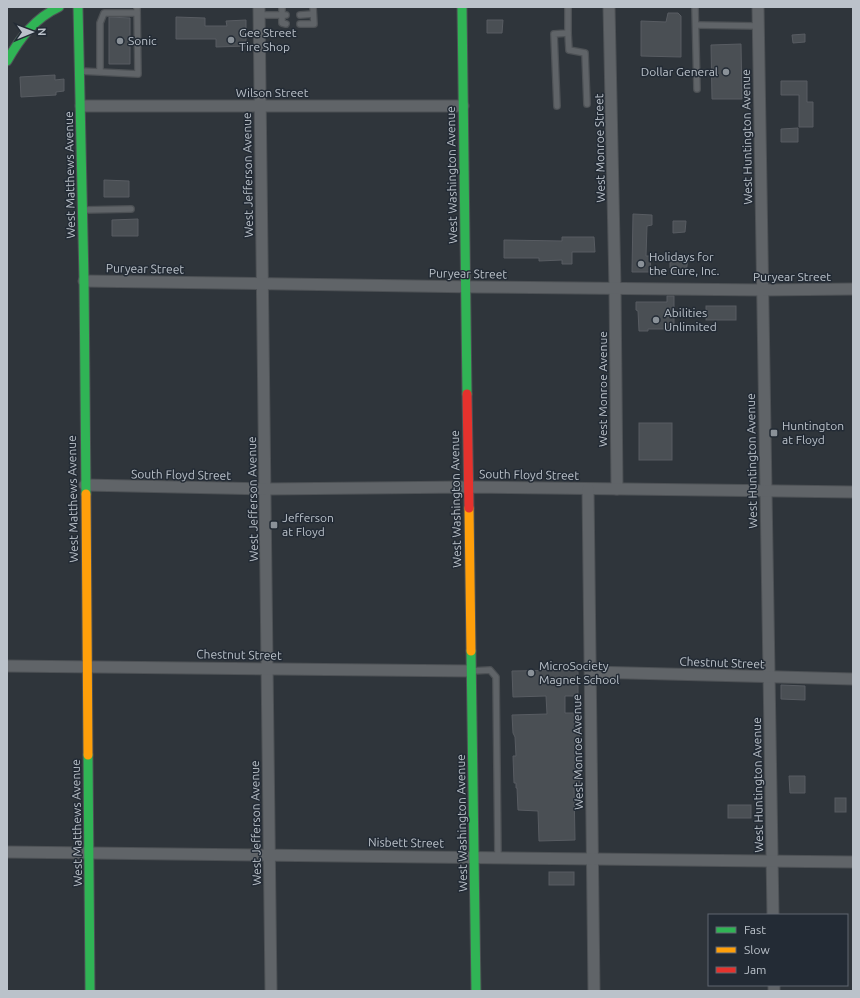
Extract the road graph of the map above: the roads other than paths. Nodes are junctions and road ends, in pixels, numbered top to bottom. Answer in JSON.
{"nodes":[{"id":1,"x":59,"y":7,"type":"edge"},
{"id":2,"x":78,"y":7,"type":"edge"},
{"id":3,"x":282,"y":7,"type":"edge"},
{"id":4,"x":314,"y":7,"type":"edge"},
{"id":5,"x":462,"y":7,"type":"edge"},
{"id":6,"x":568,"y":7,"type":"edge"},
{"id":7,"x":609,"y":7,"type":"edge"},
{"id":8,"x":695,"y":7,"type":"edge"},
{"id":9,"x":758,"y":7,"type":"edge"},
{"id":10,"x":137,"y":10,"type":"edge"},
{"id":11,"x":259,"y":11,"type":"edge"},
{"id":12,"x":314,"y":14,"type":"junction"},
{"id":13,"x":284,"y":15,"type":"junction"},
{"id":14,"x":300,"y":15,"type":"dead end"},
{"id":15,"x":286,"y":24,"type":"dead end"},
{"id":16,"x":300,"y":24,"type":"dead end"},
{"id":17,"x":696,"y":25,"type":"junction"},
{"id":18,"x":758,"y":26,"type":"junction"},
{"id":19,"x":568,"y":33,"type":"junction"},
{"id":20,"x":7,"y":61,"type":"edge"},
{"id":21,"x":80,"y":71,"type":"junction"},
{"id":22,"x":100,"y":71,"type":"junction"},
{"id":23,"x":697,"y":89,"type":"dead end"},
{"id":24,"x":587,"y":104,"type":"dead end"},
{"id":25,"x":260,"y":105,"type":"junction"},
{"id":26,"x":81,"y":106,"type":"junction"},
{"id":27,"x":463,"y":106,"type":"junction"},
{"id":28,"x":557,"y":106,"type":"dead end"},
{"id":29,"x":131,"y":209,"type":"dead end"},
{"id":30,"x":82,"y":210,"type":"junction"},
{"id":31,"x":84,"y":280,"type":"junction"},
{"id":32,"x":263,"y":284,"type":"junction"},
{"id":33,"x":466,"y":287,"type":"junction"},
{"id":34,"x":615,"y":288,"type":"junction"},
{"id":35,"x":853,"y":289,"type":"edge"},
{"id":36,"x":762,"y":290,"type":"junction"},
{"id":37,"x":85,"y":486,"type":"junction"},
{"id":38,"x":468,"y":487,"type":"junction"},
{"id":39,"x":266,"y":489,"type":"junction"},
{"id":40,"x":588,"y":489,"type":"junction"},
{"id":41,"x":616,"y":489,"type":"junction"},
{"id":42,"x":766,"y":491,"type":"junction"},
{"id":43,"x":853,"y":492,"type":"edge"},
{"id":44,"x":7,"y":666,"type":"edge"},
{"id":45,"x":87,"y":666,"type":"junction"},
{"id":46,"x":268,"y":668,"type":"junction"},
{"id":47,"x":471,"y":671,"type":"junction"},
{"id":48,"x":590,"y":672,"type":"junction"},
{"id":49,"x":768,"y":677,"type":"junction"},
{"id":50,"x":853,"y":679,"type":"edge"},
{"id":51,"x":7,"y":852,"type":"edge"},
{"id":52,"x":89,"y":853,"type":"junction"},
{"id":53,"x":270,"y":854,"type":"junction"},
{"id":54,"x":474,"y":857,"type":"junction"},
{"id":55,"x":498,"y":857,"type":"junction"},
{"id":56,"x":592,"y":858,"type":"junction"},
{"id":57,"x":772,"y":861,"type":"junction"},
{"id":58,"x":853,"y":862,"type":"edge"},
{"id":59,"x":773,"y":914,"type":"edge"},
{"id":60,"x":90,"y":991,"type":"edge"},
{"id":61,"x":271,"y":991,"type":"edge"},
{"id":62,"x":476,"y":991,"type":"edge"},
{"id":63,"x":594,"y":991,"type":"edge"}],
"edges":[{"from":1,"to":20,"type":"street"},
{"from":2,"to":21,"type":"street","name":"West Matthews Avenue"},
{"from":3,"to":13,"type":"lane"},
{"from":4,"to":12,"type":"lane"},
{"from":5,"to":27,"type":"street","name":"West Washington Avenue"},
{"from":6,"to":19,"type":"lane"},
{"from":7,"to":34,"type":"street","name":"West Monroe Street"},
{"from":8,"to":17,"type":"lane"},
{"from":9,"to":18,"type":"street","name":"West Huntington Avenue"},
{"from":10,"to":22,"type":"lane"},
{"from":10,"to":22,"type":"lane"},
{"from":11,"to":13,"type":"lane"},
{"from":11,"to":25,"type":"street","name":"West Jefferson Avenue"},
{"from":12,"to":14,"type":"lane"},
{"from":12,"to":16,"type":"lane"},
{"from":13,"to":15,"type":"lane"},
{"from":17,"to":18,"type":"lane"},
{"from":17,"to":23,"type":"lane"},
{"from":18,"to":36,"type":"street","name":"West Huntington Avenue"},
{"from":19,"to":24,"type":"lane"},
{"from":19,"to":28,"type":"lane"},
{"from":21,"to":22,"type":"lane"},
{"from":21,"to":26,"type":"street","name":"West Matthews Avenue"},
{"from":25,"to":26,"type":"street","name":"Wilson Street"},
{"from":25,"to":27,"type":"street","name":"Wilson Street"},
{"from":25,"to":32,"type":"street","name":"West Jefferson Avenue"},
{"from":26,"to":30,"type":"street","name":"West Matthews Avenue"},
{"from":27,"to":33,"type":"street","name":"West Washington Avenue"},
{"from":29,"to":30,"type":"lane"},
{"from":30,"to":31,"type":"street","name":"West Matthews Avenue"},
{"from":31,"to":32,"type":"street","name":"Puryear Street"},
{"from":31,"to":37,"type":"street","name":"West Matthews Avenue"},
{"from":32,"to":33,"type":"street","name":"Puryear Street"},
{"from":32,"to":39,"type":"street","name":"West Jefferson Avenue"},
{"from":33,"to":34,"type":"street","name":"Puryear Street"},
{"from":33,"to":38,"type":"street","name":"West Washington Avenue"},
{"from":34,"to":36,"type":"street","name":"Puryear Street"},
{"from":34,"to":41,"type":"street","name":"West Monroe Avenue"},
{"from":35,"to":36,"type":"street","name":"Puryear Street"},
{"from":36,"to":42,"type":"street","name":"West Huntington Avenue"},
{"from":37,"to":39,"type":"street","name":"South Floyd Street"},
{"from":37,"to":45,"type":"street","name":"West Matthews Avenue"},
{"from":38,"to":39,"type":"street","name":"South Floyd Street"},
{"from":38,"to":40,"type":"street","name":"South Floyd Street"},
{"from":38,"to":47,"type":"street","name":"West Washington Avenue"},
{"from":39,"to":46,"type":"street","name":"West Jefferson Avenue"},
{"from":40,"to":41,"type":"street","name":"South Floyd Street"},
{"from":40,"to":48,"type":"street","name":"West Monroe Avenue"},
{"from":41,"to":42,"type":"street","name":"South Floyd Street"},
{"from":42,"to":43,"type":"street","name":"South Floyd Street"},
{"from":42,"to":49,"type":"street","name":"West Huntington Avenue"},
{"from":44,"to":45,"type":"street","name":"Chestnut Street"},
{"from":45,"to":46,"type":"street","name":"Chestnut Street"},
{"from":45,"to":52,"type":"street","name":"West Matthews Avenue"},
{"from":46,"to":47,"type":"street","name":"Chestnut Street"},
{"from":46,"to":53,"type":"street","name":"West Jefferson Avenue"},
{"from":47,"to":54,"type":"street","name":"West Washington Avenue"},
{"from":47,"to":55,"type":"lane"},
{"from":48,"to":49,"type":"street","name":"Chestnut Street"},
{"from":48,"to":56,"type":"street","name":"West Monroe Avenue"},
{"from":49,"to":50,"type":"street","name":"Chestnut Street"},
{"from":49,"to":57,"type":"street","name":"West Huntington Avenue"},
{"from":51,"to":52,"type":"street","name":"Nisbett Street"},
{"from":52,"to":53,"type":"street","name":"Nisbett Street"},
{"from":52,"to":60,"type":"street","name":"West Matthews Avenue"},
{"from":53,"to":54,"type":"street","name":"Nisbett Street"},
{"from":53,"to":61,"type":"street","name":"West Jefferson Avenue"},
{"from":54,"to":55,"type":"street","name":"Nisbett Street"},
{"from":54,"to":62,"type":"street","name":"West Washington Avenue"},
{"from":55,"to":56,"type":"street","name":"Nisbett Street"},
{"from":56,"to":57,"type":"street","name":"Nisbett Street"},
{"from":56,"to":63,"type":"street","name":"West Monroe Avenue"},
{"from":57,"to":58,"type":"street","name":"Nisbett Street"},
{"from":57,"to":59,"type":"street","name":"West Huntington Avenue"}]}
